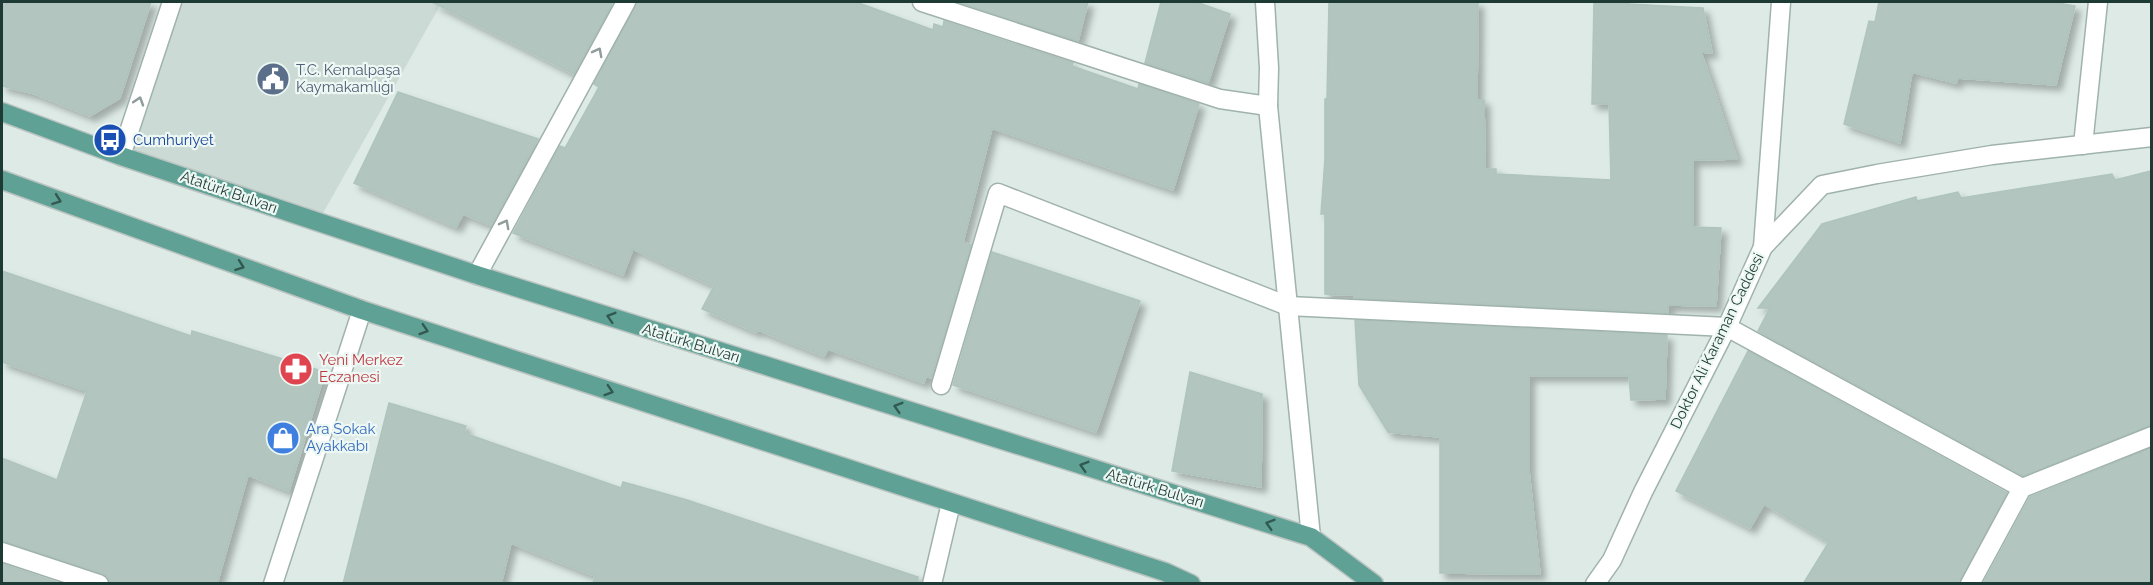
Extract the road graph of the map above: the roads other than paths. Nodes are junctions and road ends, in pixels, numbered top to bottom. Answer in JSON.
{"nodes":[{"id":1,"x":172,"y":2,"type":"edge"},
{"id":2,"x":626,"y":2,"type":"edge"},
{"id":3,"x":922,"y":2,"type":"edge"},
{"id":4,"x":1265,"y":2,"type":"edge"},
{"id":5,"x":1781,"y":2,"type":"edge"},
{"id":6,"x":2097,"y":2,"type":"edge"},
{"id":7,"x":1268,"y":106,"type":"junction"},
{"id":8,"x":2,"y":112,"type":"edge"},
{"id":9,"x":2151,"y":137,"type":"edge"},
{"id":10,"x":2083,"y":145,"type":"junction"},
{"id":11,"x":121,"y":156,"type":"junction"},
{"id":12,"x":2,"y":180,"type":"edge"},
{"id":13,"x":1762,"y":247,"type":"junction"},
{"id":14,"x":477,"y":275,"type":"junction"},
{"id":15,"x":1288,"y":306,"type":"junction"},
{"id":16,"x":362,"y":310,"type":"junction"},
{"id":17,"x":1727,"y":327,"type":"junction"},
{"id":18,"x":941,"y":385,"type":"dead end"},
{"id":19,"x":2151,"y":436,"type":"edge"},
{"id":20,"x":2022,"y":488,"type":"junction"},
{"id":21,"x":951,"y":503,"type":"junction"},
{"id":22,"x":1311,"y":537,"type":"junction"},
{"id":23,"x":2,"y":552,"type":"edge"},
{"id":24,"x":99,"y":584,"type":"edge"},
{"id":25,"x":273,"y":584,"type":"edge"},
{"id":26,"x":932,"y":584,"type":"edge"},
{"id":27,"x":1191,"y":584,"type":"edge"},
{"id":28,"x":1374,"y":584,"type":"edge"},
{"id":29,"x":1595,"y":584,"type":"edge"},
{"id":30,"x":1970,"y":584,"type":"edge"}],
"edges":[{"from":11,"to":1,"type":"street","one_way":true},
{"from":14,"to":2,"type":"street","one_way":true},
{"from":3,"to":7,"type":"street"},
{"from":4,"to":7,"type":"street"},
{"from":5,"to":13,"type":"street"},
{"from":6,"to":10,"type":"street"},
{"from":7,"to":15,"type":"street"},
{"from":8,"to":11,"type":"main road","name":"Atatürk Bulvarı"},
{"from":9,"to":10,"type":"street","name":"Doktor Ali Karaman Caddesi"},
{"from":10,"to":13,"type":"street","name":"Doktor Ali Karaman Caddesi"},
{"from":11,"to":14,"type":"main road","name":"Atatürk Bulvarı"},
{"from":12,"to":16,"type":"main road","one_way":true},
{"from":13,"to":17,"type":"street","name":"Doktor Ali Karaman Caddesi"},
{"from":22,"to":14,"type":"main road","name":"Atatürk Bulvarı","one_way":true},
{"from":15,"to":17,"type":"street"},
{"from":15,"to":18,"type":"street"},
{"from":15,"to":22,"type":"street"},
{"from":16,"to":21,"type":"main road","one_way":true},
{"from":16,"to":25,"type":"street"},
{"from":17,"to":20,"type":"street"},
{"from":17,"to":29,"type":"street","name":"Doktor Ali Karaman Caddesi"},
{"from":19,"to":20,"type":"street"},
{"from":20,"to":30,"type":"street"},
{"from":21,"to":26,"type":"street"},
{"from":21,"to":27,"type":"main road"},
{"from":22,"to":28,"type":"main road","name":"Atatürk Bulvarı"},
{"from":23,"to":24,"type":"street"}]}
